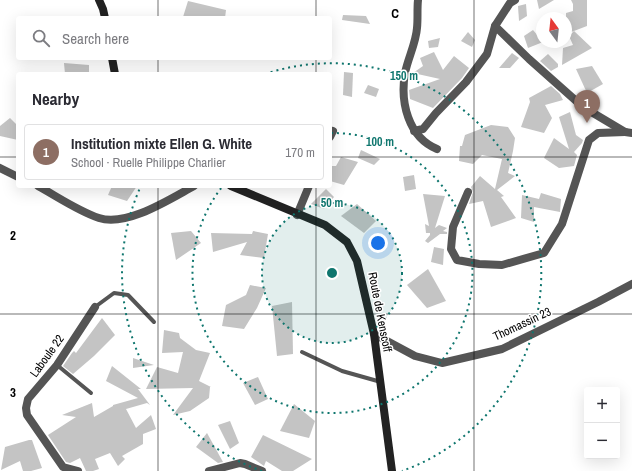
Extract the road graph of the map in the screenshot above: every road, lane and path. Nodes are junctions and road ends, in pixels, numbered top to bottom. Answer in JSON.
{"nodes":[{"id":1,"x":99,"y":0,"type":"edge"},
{"id":2,"x":418,"y":0,"type":"edge"},
{"id":3,"x":515,"y":0,"type":"edge"},
{"id":4,"x":105,"y":16,"type":"edge"},
{"id":5,"x":495,"y":26,"type":"junction"},
{"id":6,"x":112,"y":60,"type":"edge"},
{"id":7,"x":115,"y":72,"type":"edge"},
{"id":8,"x":414,"y":132,"type":"junction"},
{"id":9,"x":628,"y":132,"type":"edge"},
{"id":10,"x":437,"y":149,"type":"dead end"},
{"id":11,"x":0,"y":168,"type":"edge"},
{"id":12,"x":16,"y":176,"type":"edge"},
{"id":13,"x":42,"y":188,"type":"edge"},
{"id":14,"x":190,"y":188,"type":"edge"},
{"id":15,"x":236,"y":188,"type":"edge"},
{"id":16,"x":308,"y":188,"type":"edge"},
{"id":17,"x":468,"y":192,"type":"dead end"},
{"id":18,"x":297,"y":215,"type":"junction"},
{"id":19,"x":632,"y":284,"type":"edge"},
{"id":20,"x":95,"y":307,"type":"joint"},
{"id":21,"x":154,"y":322,"type":"dead end"},
{"id":22,"x":374,"y":334,"type":"junction"},
{"id":23,"x":302,"y":352,"type":"dead end"},
{"id":24,"x":57,"y":366,"type":"junction"},
{"id":25,"x":381,"y":382,"type":"junction"},
{"id":26,"x":91,"y":393,"type":"dead end"},
{"id":27,"x":60,"y":469,"type":"edge"},
{"id":28,"x":78,"y":471,"type":"edge"},
{"id":29,"x":209,"y":471,"type":"edge"},
{"id":30,"x":262,"y":471,"type":"edge"},
{"id":31,"x":392,"y":471,"type":"edge"}],
"edges":[{"from":1,"to":4,"type":"main road"},
{"from":2,"to":8,"type":"street"},
{"from":3,"to":5,"type":"street"},
{"from":5,"to":8,"type":"street"},
{"from":5,"to":9,"type":"street"},
{"from":6,"to":7,"type":"main road"},
{"from":8,"to":10,"type":"street"},
{"from":9,"to":17,"type":"street"},
{"from":11,"to":12,"type":"street"},
{"from":13,"to":14,"type":"street"},
{"from":15,"to":18,"type":"main road","name":"Route de Kenscoff"},
{"from":16,"to":18,"type":"street"},
{"from":18,"to":22,"type":"main road","name":"Route de Kenscoff"},
{"from":19,"to":22,"type":"street","name":"Thomassin 23"},
{"from":20,"to":21,"type":"lane"},
{"from":20,"to":24,"type":"street","name":"Laboule 22"},
{"from":22,"to":25,"type":"main road","name":"Route de Kenscoff"},
{"from":23,"to":25,"type":"lane"},
{"from":24,"to":26,"type":"lane"},
{"from":24,"to":27,"type":"street","name":"Laboule 22"},
{"from":25,"to":31,"type":"main road","name":"Route de Kenscoff"},
{"from":27,"to":28,"type":"street","name":"Laboule 22"},
{"from":29,"to":30,"type":"street"}]}
